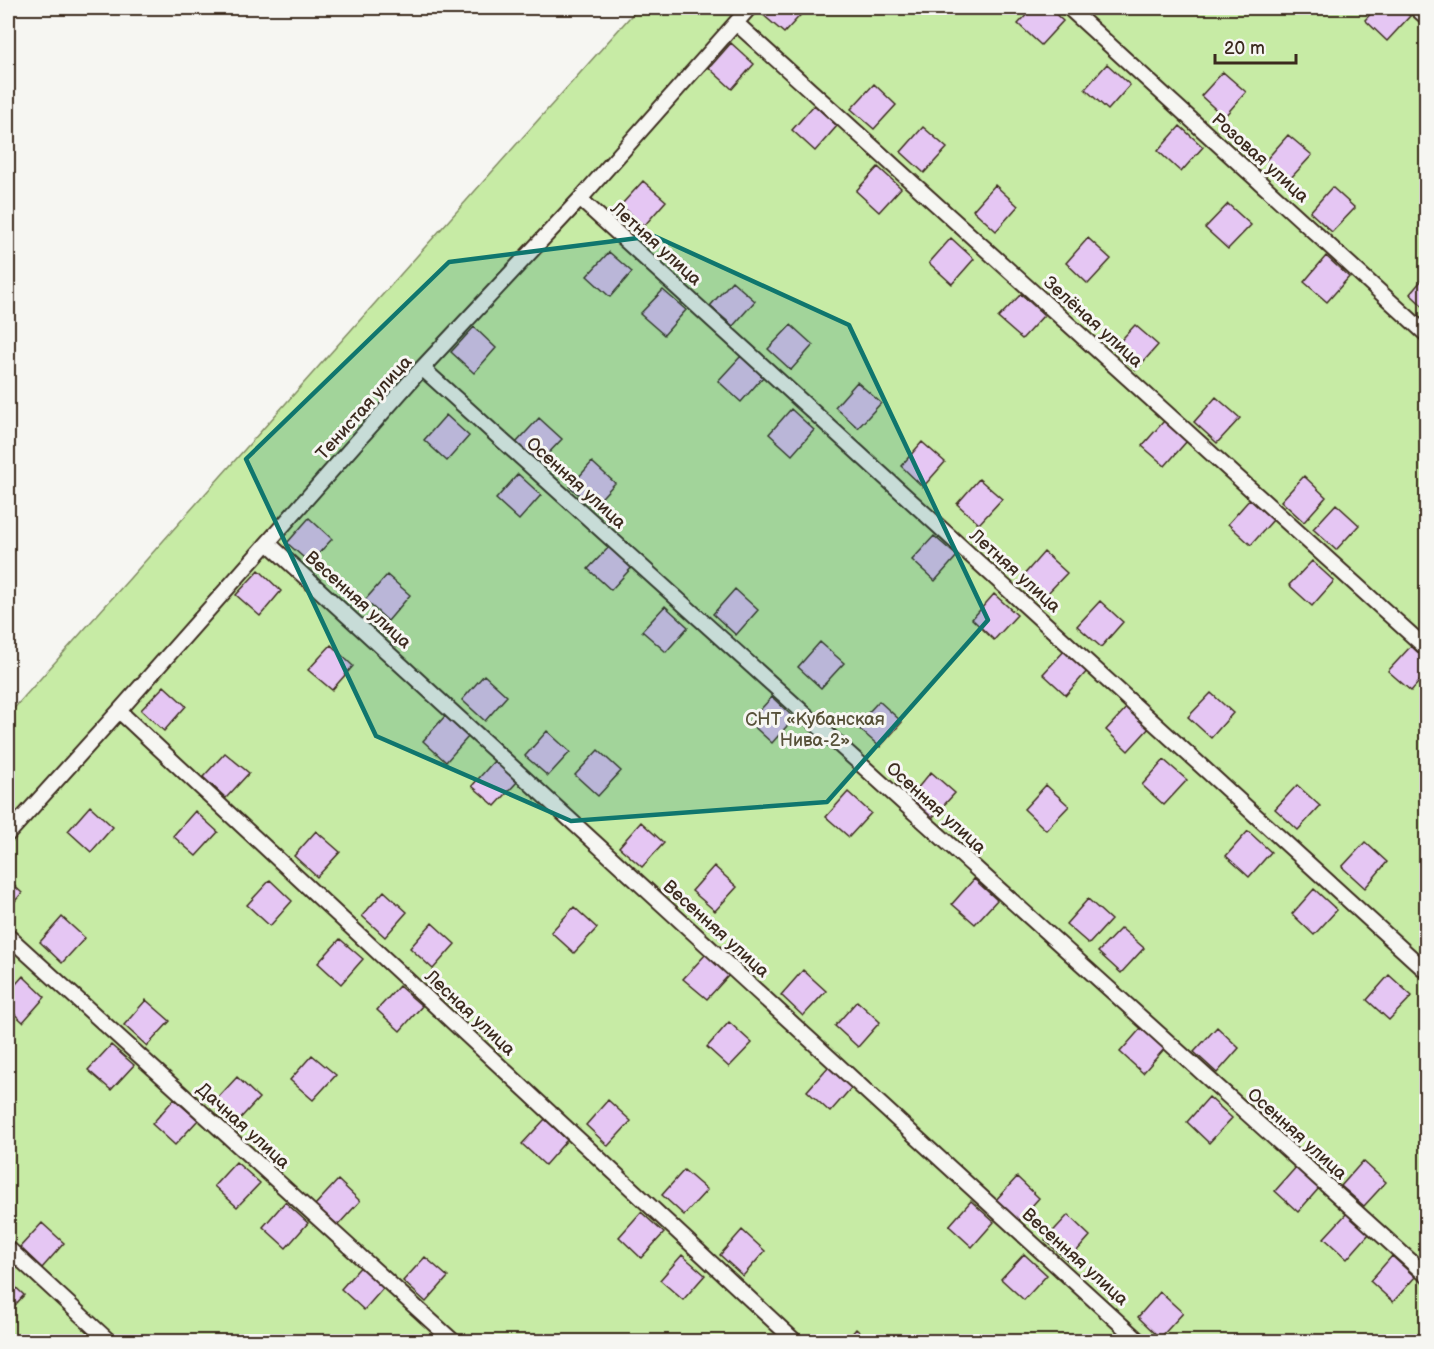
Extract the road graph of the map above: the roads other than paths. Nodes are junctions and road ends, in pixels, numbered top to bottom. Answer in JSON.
{"nodes":[{"id":1,"x":749,"y":8,"type":"edge"},
{"id":2,"x":1068,"y":8,"type":"edge"},
{"id":3,"x":1416,"y":8,"type":"edge"},
{"id":4,"x":1426,"y":17,"type":"edge"},
{"id":5,"x":736,"y":23,"type":"junction"},
{"id":6,"x":580,"y":199,"type":"junction"},
{"id":7,"x":1426,"y":334,"type":"edge"},
{"id":8,"x":422,"y":368,"type":"junction"},
{"id":9,"x":268,"y":543,"type":"junction"},
{"id":10,"x":1426,"y":648,"type":"edge"},
{"id":11,"x":119,"y":711,"type":"junction"},
{"id":12,"x":8,"y":834,"type":"edge"},
{"id":13,"x":8,"y":936,"type":"edge"},
{"id":14,"x":1426,"y":970,"type":"edge"},
{"id":15,"x":8,"y":1248,"type":"edge"},
{"id":16,"x":1426,"y":1275,"type":"edge"},
{"id":17,"x":110,"y":1341,"type":"edge"},
{"id":18,"x":454,"y":1341,"type":"edge"},
{"id":19,"x":796,"y":1341,"type":"edge"},
{"id":20,"x":1140,"y":1341,"type":"edge"}],
"edges":[{"from":1,"to":5,"type":"lane","name":"Тенистая улица"},
{"from":2,"to":7,"type":"lane","name":"Розовая улица"},
{"from":3,"to":4,"type":"lane"},
{"from":5,"to":6,"type":"lane","name":"Тенистая улица"},
{"from":5,"to":10,"type":"lane","name":"Зелёная улица"},
{"from":6,"to":8,"type":"lane","name":"Тенистая улица"},
{"from":6,"to":14,"type":"lane","name":"Летняя улица"},
{"from":8,"to":9,"type":"lane","name":"Тенистая улица"},
{"from":8,"to":16,"type":"lane","name":"Осенняя улица"},
{"from":9,"to":11,"type":"lane","name":"Тенистая улица"},
{"from":9,"to":20,"type":"lane","name":"Весенняя улица"},
{"from":11,"to":12,"type":"lane","name":"Тенистая улица"},
{"from":11,"to":19,"type":"lane","name":"Лесная улица"},
{"from":13,"to":18,"type":"lane","name":"Дачная улица"},
{"from":15,"to":17,"type":"lane"}]}
